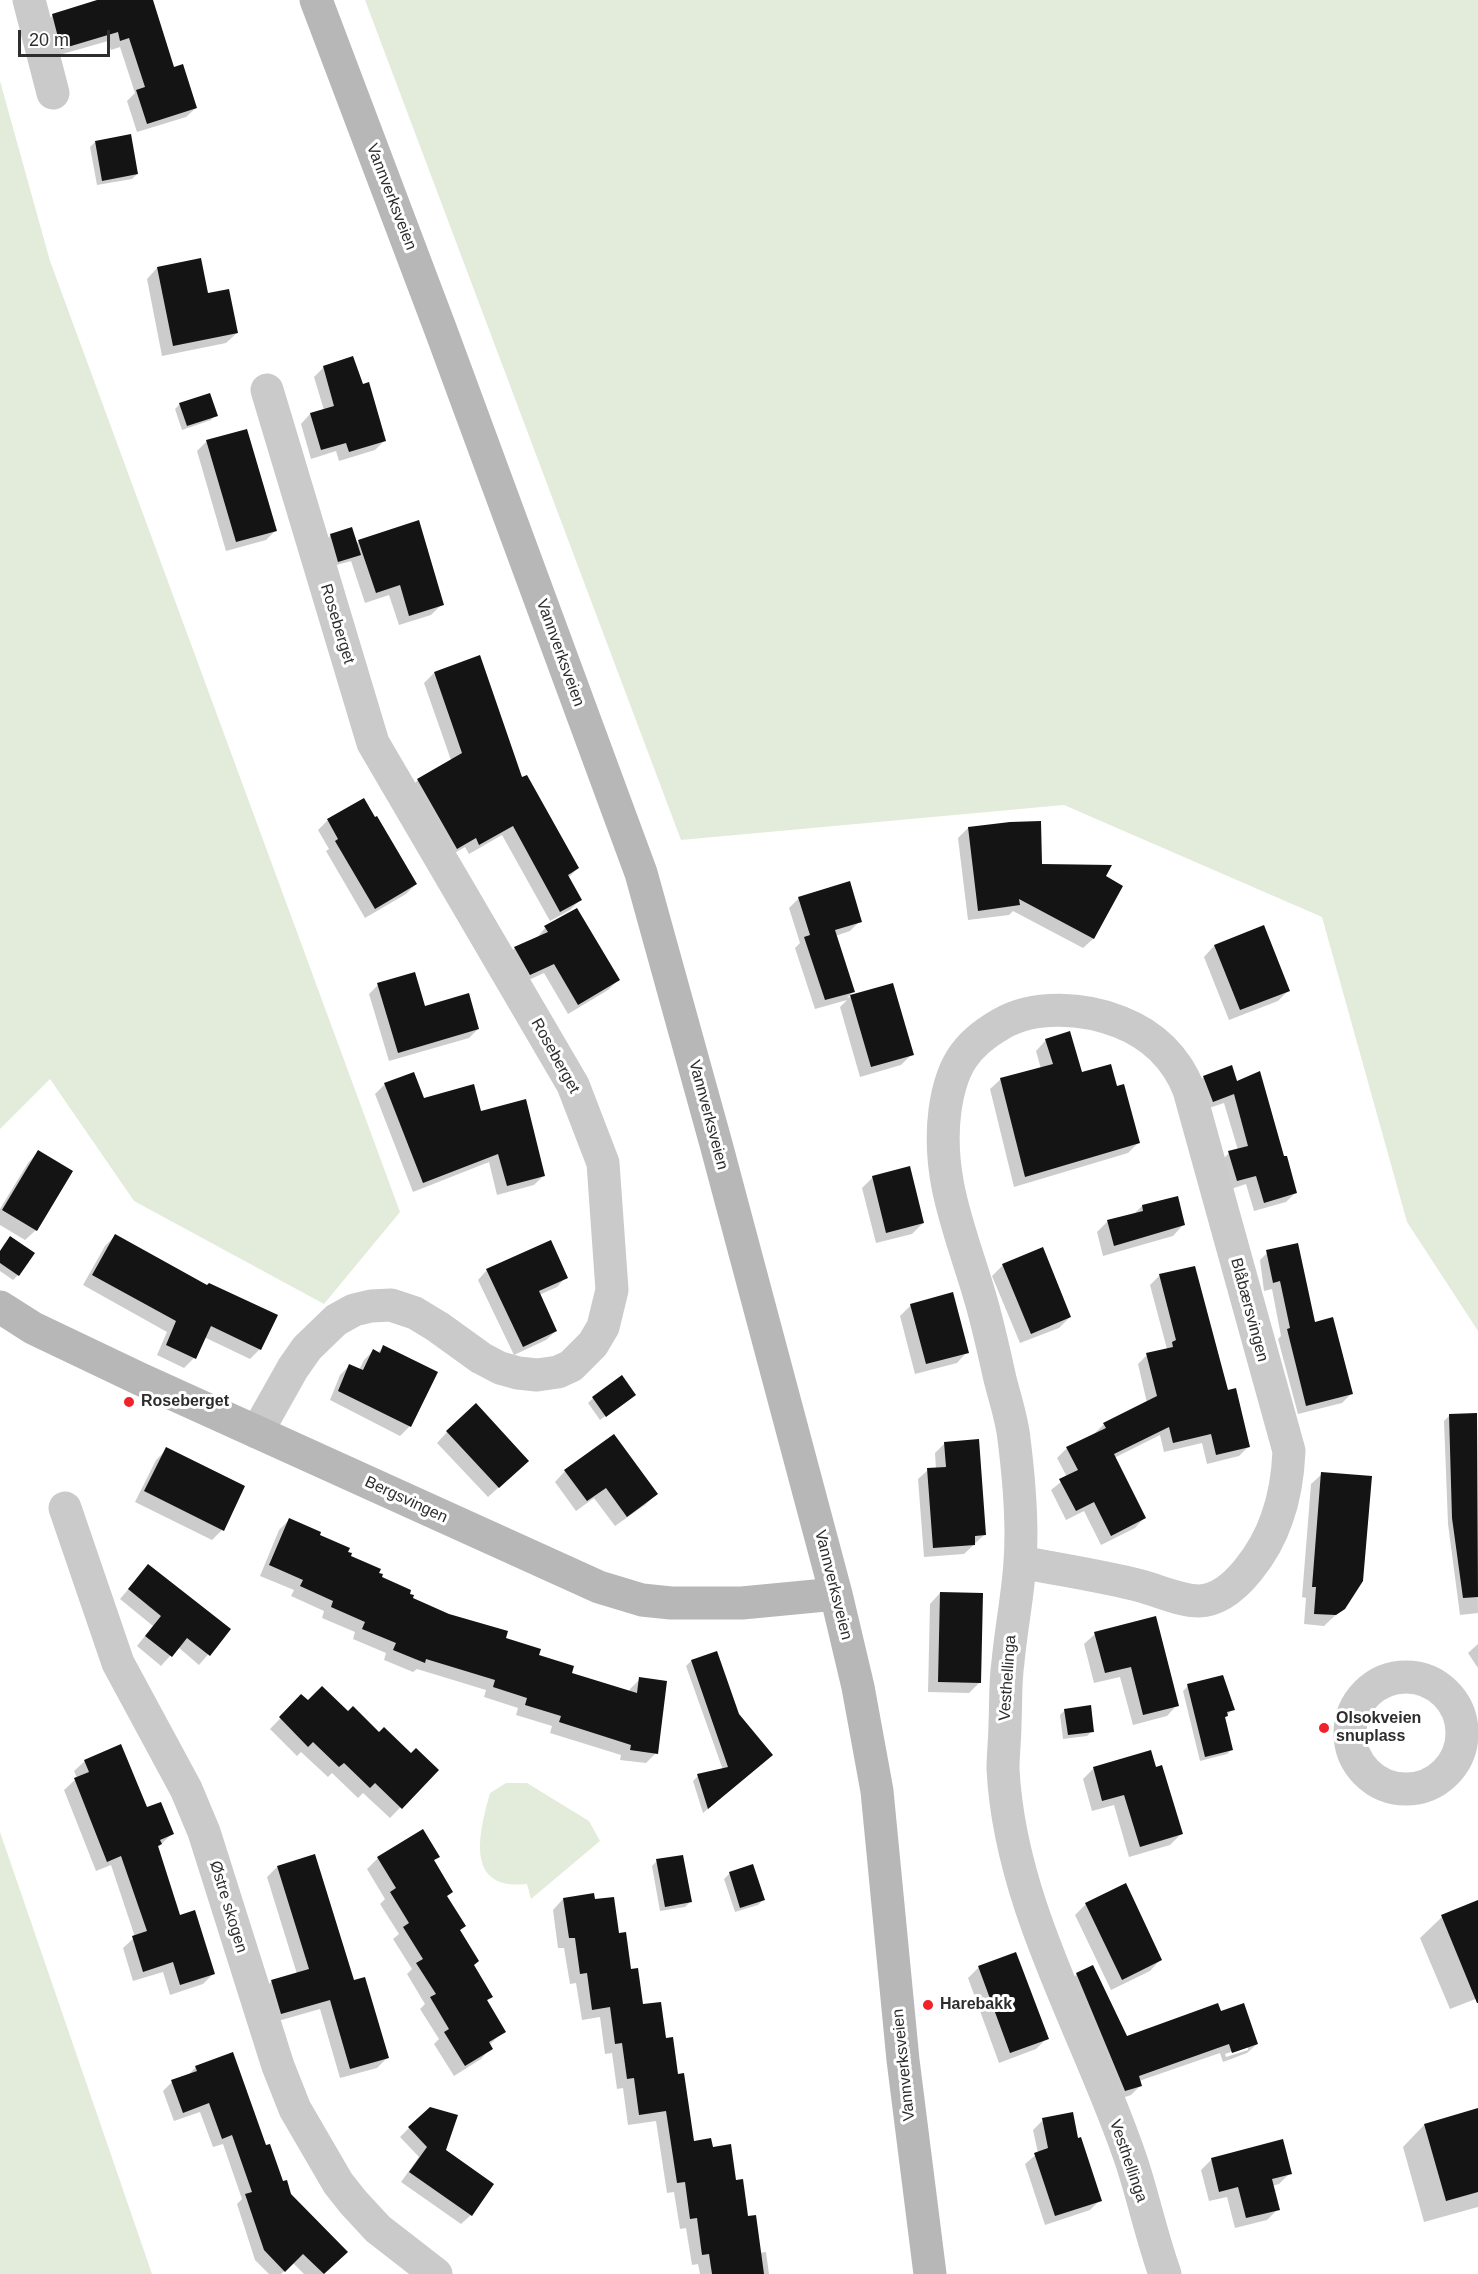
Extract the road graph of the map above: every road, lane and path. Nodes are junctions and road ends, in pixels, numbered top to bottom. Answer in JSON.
{"nodes":[{"id":1,"x":29,"y":0,"type":"edge"},
{"id":2,"x":316,"y":0,"type":"edge"},
{"id":3,"x":53,"y":93,"type":"dead end"},
{"id":4,"x":267,"y":390,"type":"dead end"},
{"id":5,"x":955,"y":1067,"type":"joint"},
{"id":6,"x":0,"y":1307,"type":"edge"},
{"id":7,"x":257,"y":1432,"type":"junction"},
{"id":8,"x":65,"y":1508,"type":"dead end"},
{"id":9,"x":1021,"y":1562,"type":"junction"},
{"id":10,"x":836,"y":1594,"type":"junction"},
{"id":11,"x":436,"y":2274,"type":"edge"},
{"id":12,"x":930,"y":2274,"type":"edge"},
{"id":13,"x":1165,"y":2274,"type":"edge"}],
"edges":[{"from":1,"to":3,"type":"street"},
{"from":2,"to":10,"type":"main road","name":"Vannverksveien"},
{"from":4,"to":7,"type":"street","name":"Roseberget"},
{"from":5,"to":9,"type":"street","name":"Vesthellinga"},
{"from":5,"to":9,"type":"street","name":"Blåbærsvingen"},
{"from":6,"to":7,"type":"main road","name":"Bergsvingen"},
{"from":7,"to":10,"type":"main road","name":"Bergsvingen"},
{"from":8,"to":11,"type":"street","name":"Østre skogen"},
{"from":9,"to":13,"type":"street","name":"Vesthellinga"},
{"from":10,"to":12,"type":"main road","name":"Vannverksveien"}]}
